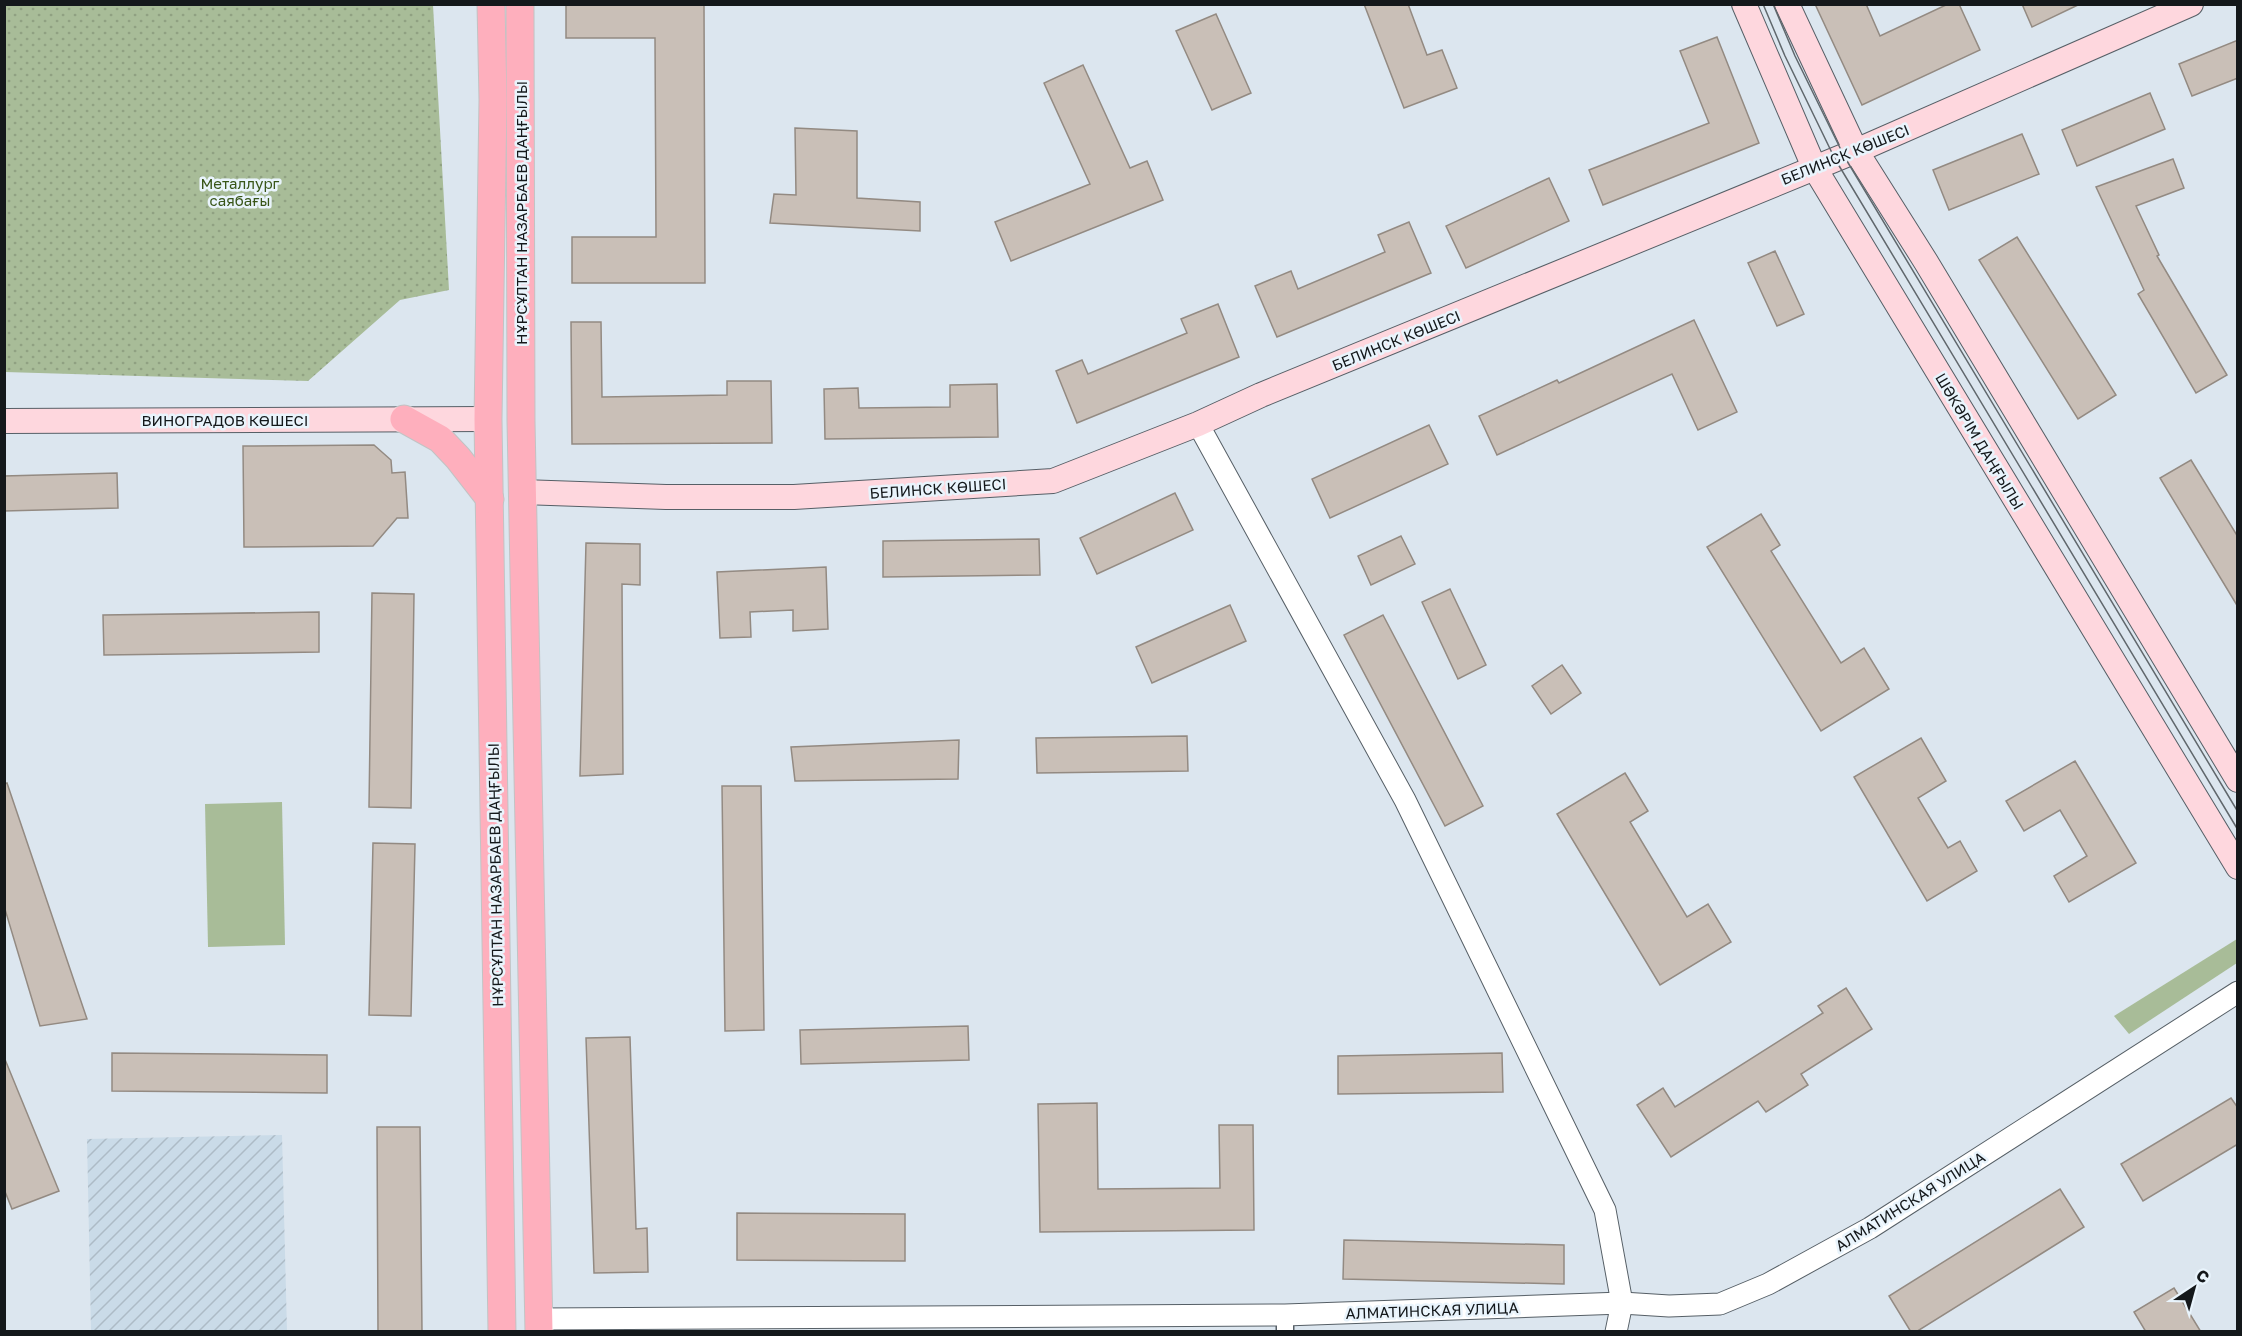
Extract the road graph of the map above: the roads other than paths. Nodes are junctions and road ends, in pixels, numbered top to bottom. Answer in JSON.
{"nodes":[{"id":1,"x":491,"y":4,"type":"edge"},
{"id":2,"x":520,"y":4,"type":"edge"},
{"id":3,"x":1744,"y":4,"type":"edge"},
{"id":4,"x":1787,"y":4,"type":"edge"},
{"id":5,"x":2191,"y":4,"type":"edge"},
{"id":6,"x":1856,"y":151,"type":"junction"},
{"id":7,"x":1814,"y":167,"type":"junction"},
{"id":8,"x":488,"y":418,"type":"junction"},
{"id":9,"x":404,"y":419,"type":"junction"},
{"id":10,"x":521,"y":421,"type":"junction"},
{"id":11,"x":4,"y":422,"type":"edge"},
{"id":12,"x":1198,"y":424,"type":"junction"},
{"id":13,"x":522,"y":492,"type":"junction"},
{"id":14,"x":490,"y":496,"type":"junction"},
{"id":15,"x":2238,"y":780,"type":"edge"},
{"id":16,"x":2238,"y":867,"type":"edge"},
{"id":17,"x":2238,"y":992,"type":"edge"},
{"id":18,"x":1622,"y":1304,"type":"junction"},
{"id":19,"x":1285,"y":1323,"type":"edge"},
{"id":20,"x":539,"y":1325,"type":"edge"},
{"id":21,"x":502,"y":1326,"type":"edge"},
{"id":22,"x":1616,"y":1332,"type":"edge"}],
"edges":[{"from":1,"to":8,"type":"main road","name":"НҰРСҰЛТАН НАЗАРБАЕВ ДАҢҒЫЛЫ"},
{"from":2,"to":10,"type":"main road","name":"НҰРСҰЛТАН НАЗАРБАЕВ ДАҢҒЫЛЫ"},
{"from":3,"to":7,"type":"main road","name":"ШӘКӘРІМ ДАҢҒЫЛЫ"},
{"from":4,"to":6,"type":"main road"},
{"from":5,"to":6,"type":"main road","name":"БЕЛИНСК КӨШЕСІ"},
{"from":6,"to":7,"type":"main road","name":"БЕЛИНСК КӨШЕСІ"},
{"from":6,"to":15,"type":"main road"},
{"from":7,"to":12,"type":"main road","name":"БЕЛИНСК КӨШЕСІ"},
{"from":7,"to":16,"type":"main road","name":"ШӘКӘРІМ ДАҢҒЫЛЫ"},
{"from":8,"to":9,"type":"main road","name":"ВИНОГРАДОВ КӨШЕСІ"},
{"from":8,"to":10,"type":"main road"},
{"from":8,"to":14,"type":"main road","name":"НҰРСҰЛТАН НАЗАРБАЕВ ДАҢҒЫЛЫ"},
{"from":9,"to":11,"type":"main road","name":"ВИНОГРАДОВ КӨШЕСІ"},
{"from":9,"to":14,"type":"main road"},
{"from":10,"to":13,"type":"main road","name":"НҰРСҰЛТАН НАЗАРБАЕВ ДАҢҒЫЛЫ"},
{"from":12,"to":13,"type":"main road","name":"БЕЛИНСК КӨШЕСІ"},
{"from":12,"to":18,"type":"street"},
{"from":13,"to":14,"type":"main road"},
{"from":13,"to":20,"type":"main road","name":"НҰРСҰЛТАН НАЗАРБАЕВ ДАҢҒЫЛЫ"},
{"from":14,"to":21,"type":"main road","name":"НҰРСҰЛТАН НАЗАРБАЕВ ДАҢҒЫЛЫ"},
{"from":17,"to":18,"type":"street","name":"АЛМАТИНСКАЯ УЛИЦА"},
{"from":18,"to":19,"type":"street","name":"АЛМАТИНСКАЯ УЛИЦА"},
{"from":18,"to":22,"type":"street"},
{"from":19,"to":20,"type":"street","name":"АЛМАТИНСКАЯ УЛИЦА"},
{"from":20,"to":21,"type":"main road"}]}
